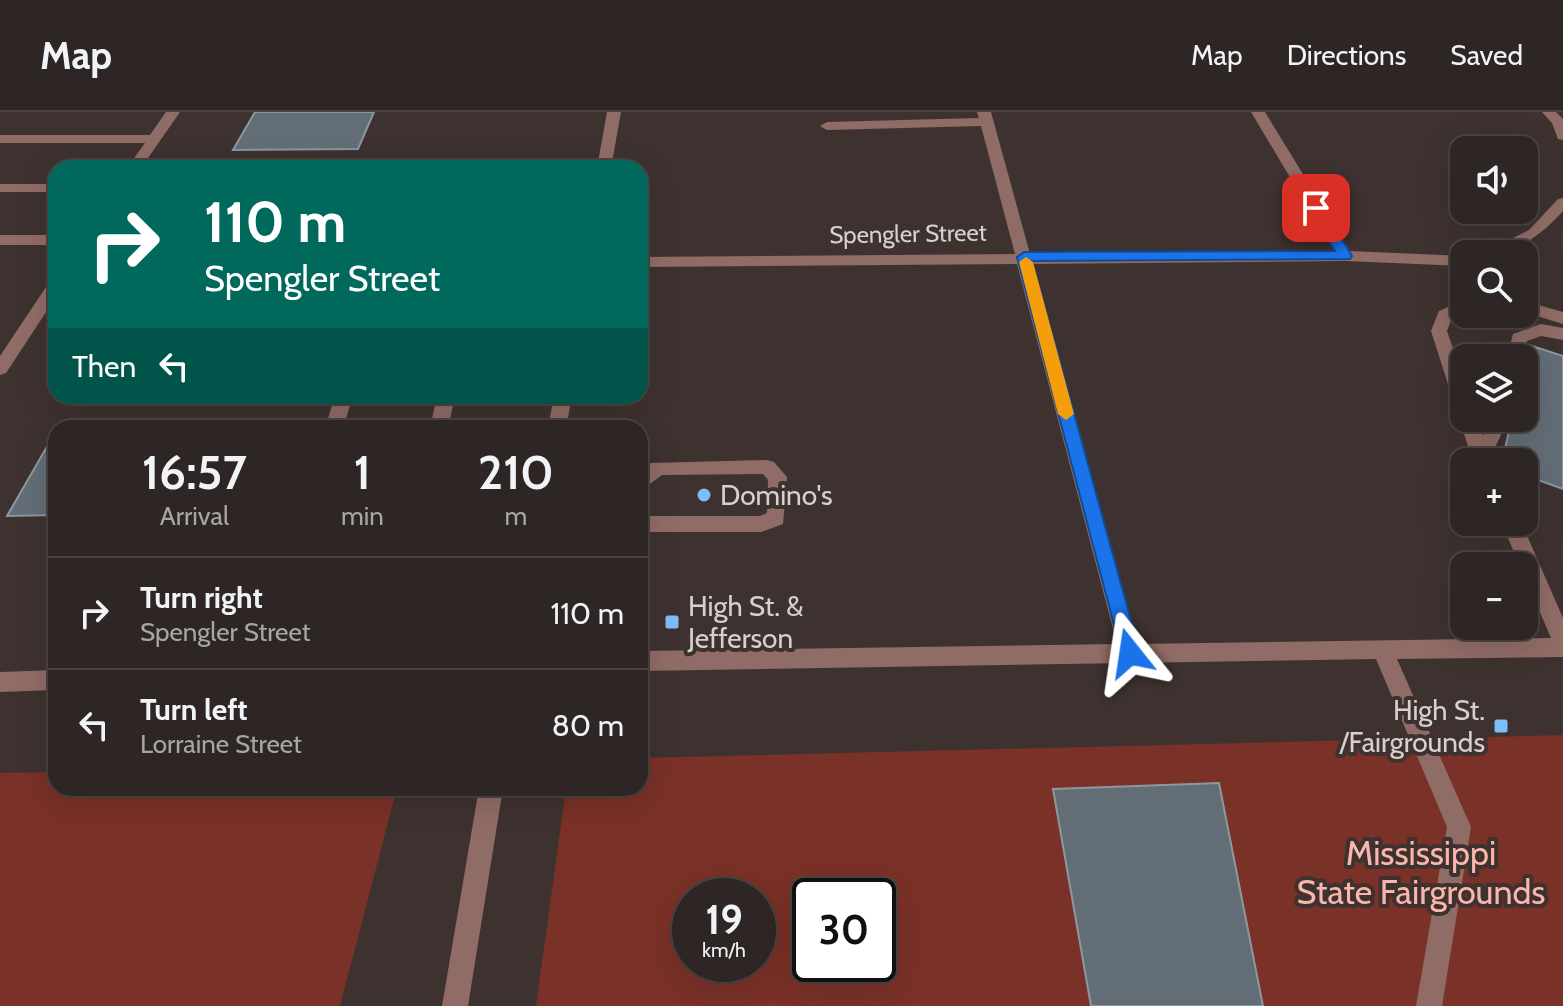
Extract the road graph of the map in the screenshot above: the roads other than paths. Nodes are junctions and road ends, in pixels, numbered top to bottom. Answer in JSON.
{"nodes":[{"id":1,"x":173,"y":112,"type":"edge"},
{"id":2,"x":614,"y":112,"type":"edge"},
{"id":3,"x":1258,"y":112,"type":"edge"},
{"id":4,"x":1549,"y":112,"type":"edge"},
{"id":5,"x":985,"y":117,"type":"edge"},
{"id":6,"x":827,"y":126,"type":"dead end"},
{"id":7,"x":1563,"y":136,"type":"edge"},
{"id":8,"x":0,"y":139,"type":"edge"},
{"id":9,"x":155,"y":139,"type":"junction"},
{"id":10,"x":140,"y":160,"type":"edge"},
{"id":11,"x":605,"y":160,"type":"edge"},
{"id":12,"x":0,"y":188,"type":"edge"},
{"id":13,"x":48,"y":188,"type":"edge"},
{"id":14,"x":1563,"y":202,"type":"edge"},
{"id":15,"x":0,"y":240,"type":"edge"},
{"id":16,"x":48,"y":240,"type":"edge"},
{"id":17,"x":1519,"y":240,"type":"edge"},
{"id":18,"x":1345,"y":256,"type":"junction"},
{"id":19,"x":1024,"y":257,"type":"junction"},
{"id":20,"x":1450,"y":260,"type":"edge"},
{"id":21,"x":648,"y":262,"type":"edge"},
{"id":22,"x":48,"y":297,"type":"edge"},
{"id":23,"x":1538,"y":310,"type":"edge"},
{"id":24,"x":1450,"y":312,"type":"edge"},
{"id":25,"x":1563,"y":318,"type":"edge"},
{"id":26,"x":1563,"y":334,"type":"edge"},
{"id":27,"x":1518,"y":344,"type":"edge"},
{"id":28,"x":1450,"y":364,"type":"edge"},
{"id":29,"x":0,"y":369,"type":"edge"},
{"id":30,"x":648,"y":477,"type":"edge"},
{"id":31,"x":648,"y":524,"type":"edge"},
{"id":32,"x":1517,"y":536,"type":"edge"},
{"id":33,"x":1563,"y":644,"type":"edge"},
{"id":34,"x":1382,"y":649,"type":"junction"},
{"id":35,"x":1130,"y":653,"type":"junction"},
{"id":36,"x":648,"y":661,"type":"edge"},
{"id":37,"x":48,"y":680,"type":"edge"},
{"id":38,"x":0,"y":682,"type":"edge"},
{"id":39,"x":490,"y":796,"type":"edge"},
{"id":40,"x":455,"y":1006,"type":"edge"},
{"id":41,"x":1429,"y":1006,"type":"edge"}],
"edges":[{"from":1,"to":9,"type":"street"},
{"from":2,"to":11,"type":"street"},
{"from":3,"to":18,"type":"street"},
{"from":4,"to":7,"type":"street"},
{"from":5,"to":6,"type":"street"},
{"from":5,"to":19,"type":"street"},
{"from":8,"to":9,"type":"street"},
{"from":9,"to":10,"type":"street"},
{"from":12,"to":13,"type":"street"},
{"from":14,"to":17,"type":"street"},
{"from":15,"to":16,"type":"street"},
{"from":18,"to":19,"type":"street","name":"Spengler Street"},
{"from":18,"to":20,"type":"street","name":"Spengler Street"},
{"from":19,"to":21,"type":"street","name":"Spengler Street"},
{"from":19,"to":35,"type":"street"},
{"from":22,"to":29,"type":"street"},
{"from":23,"to":25,"type":"street"},
{"from":24,"to":28,"type":"street"},
{"from":26,"to":27,"type":"street"},
{"from":30,"to":31,"type":"street"},
{"from":32,"to":33,"type":"street"},
{"from":33,"to":34,"type":"street"},
{"from":34,"to":35,"type":"street"},
{"from":34,"to":41,"type":"street"},
{"from":35,"to":36,"type":"street"},
{"from":37,"to":38,"type":"street"},
{"from":39,"to":40,"type":"street"}]}
